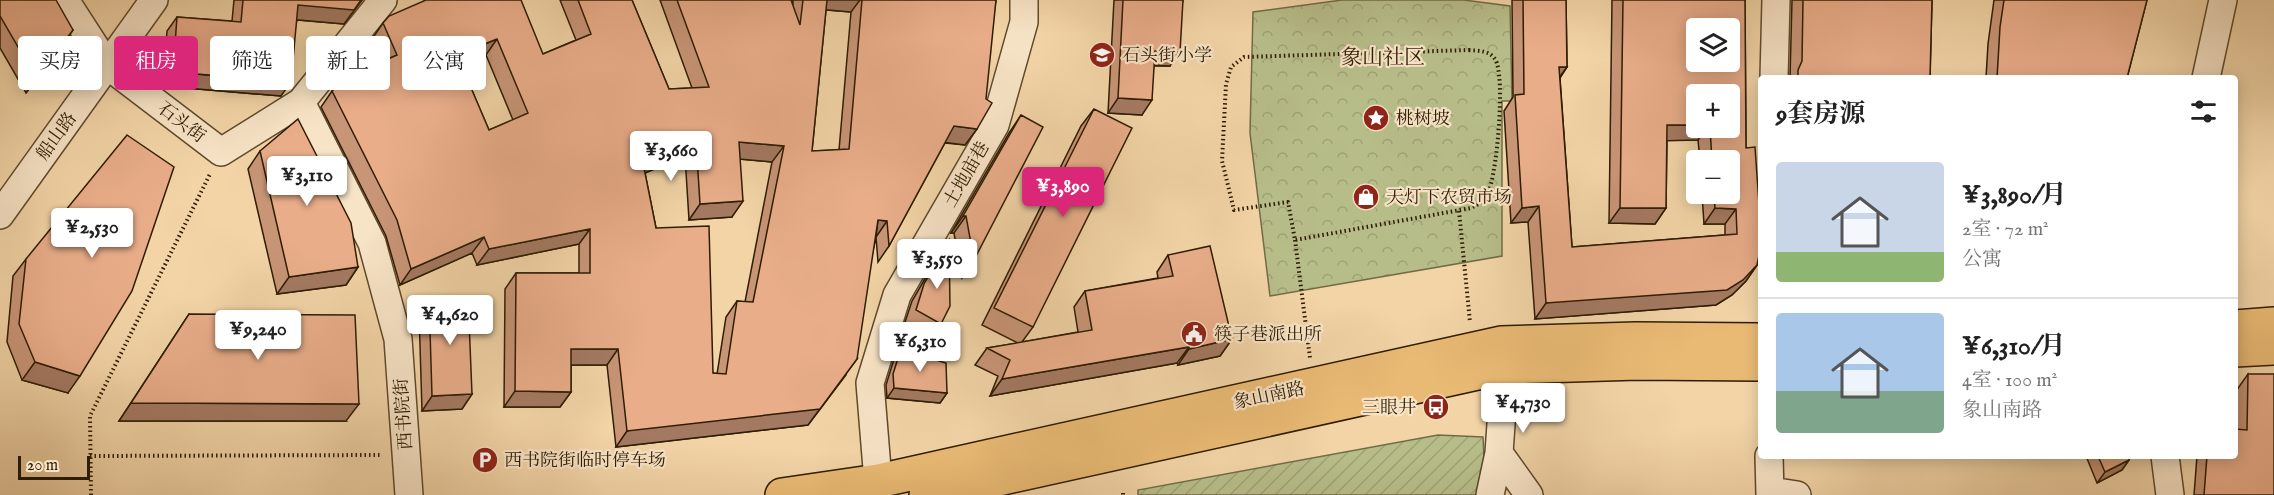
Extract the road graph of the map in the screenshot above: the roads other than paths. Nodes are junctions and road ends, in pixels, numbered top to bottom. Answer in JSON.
{"nodes":[{"id":1,"x":65,"y":0,"type":"edge"},
{"id":2,"x":154,"y":0,"type":"edge"},
{"id":3,"x":383,"y":0,"type":"edge"},
{"id":4,"x":1024,"y":0,"type":"edge"},
{"id":5,"x":1776,"y":0,"type":"edge"},
{"id":6,"x":2223,"y":0,"type":"edge"},
{"id":7,"x":107,"y":65,"type":"junction"},
{"id":8,"x":1774,"y":75,"type":"edge"},
{"id":9,"x":2207,"y":75,"type":"edge"},
{"id":10,"x":301,"y":102,"type":"junction"},
{"id":11,"x":0,"y":214,"type":"edge"},
{"id":12,"x":2274,"y":324,"type":"edge"},
{"id":13,"x":2238,"y":327,"type":"edge"},
{"id":14,"x":1758,"y":340,"type":"edge"},
{"id":15,"x":2274,"y":348,"type":"edge"},
{"id":16,"x":2238,"y":350,"type":"edge"},
{"id":17,"x":1758,"y":364,"type":"edge"},
{"id":18,"x":1505,"y":367,"type":"junction"},
{"id":19,"x":1499,"y":453,"type":"junction"},
{"id":20,"x":1769,"y":459,"type":"edge"},
{"id":21,"x":2165,"y":459,"type":"edge"},
{"id":22,"x":878,"y":482,"type":"junction"},
{"id":23,"x":409,"y":495,"type":"edge"},
{"id":24,"x":782,"y":495,"type":"edge"},
{"id":25,"x":926,"y":495,"type":"edge"},
{"id":26,"x":1490,"y":495,"type":"edge"},
{"id":27,"x":1529,"y":495,"type":"edge"},
{"id":28,"x":1770,"y":495,"type":"edge"},
{"id":29,"x":1797,"y":495,"type":"edge"},
{"id":30,"x":2170,"y":495,"type":"edge"}],
"edges":[{"from":1,"to":7,"type":"street","name":"石头街"},
{"from":2,"to":7,"type":"street","name":"船山路"},
{"from":3,"to":10,"type":"street","name":"石头街"},
{"from":4,"to":22,"type":"street","name":"土地庙巷"},
{"from":5,"to":8,"type":"street"},
{"from":6,"to":9,"type":"street"},
{"from":7,"to":10,"type":"street","name":"石头街"},
{"from":7,"to":11,"type":"street","name":"船山路"},
{"from":10,"to":23,"type":"street","name":"西书院街"},
{"from":12,"to":13,"type":"main road"},
{"from":14,"to":22,"type":"main road","name":"象山南路"},
{"from":15,"to":16,"type":"main road"},
{"from":17,"to":18,"type":"main road","name":"象山南路"},
{"from":18,"to":19,"type":"street"},
{"from":18,"to":25,"type":"main road","name":"象山南路"},
{"from":19,"to":26,"type":"street"},
{"from":19,"to":27,"type":"street"},
{"from":20,"to":28,"type":"street"},
{"from":21,"to":30,"type":"street"},
{"from":22,"to":24,"type":"main road","name":"象山南路"},
{"from":28,"to":29,"type":"street"}]}
